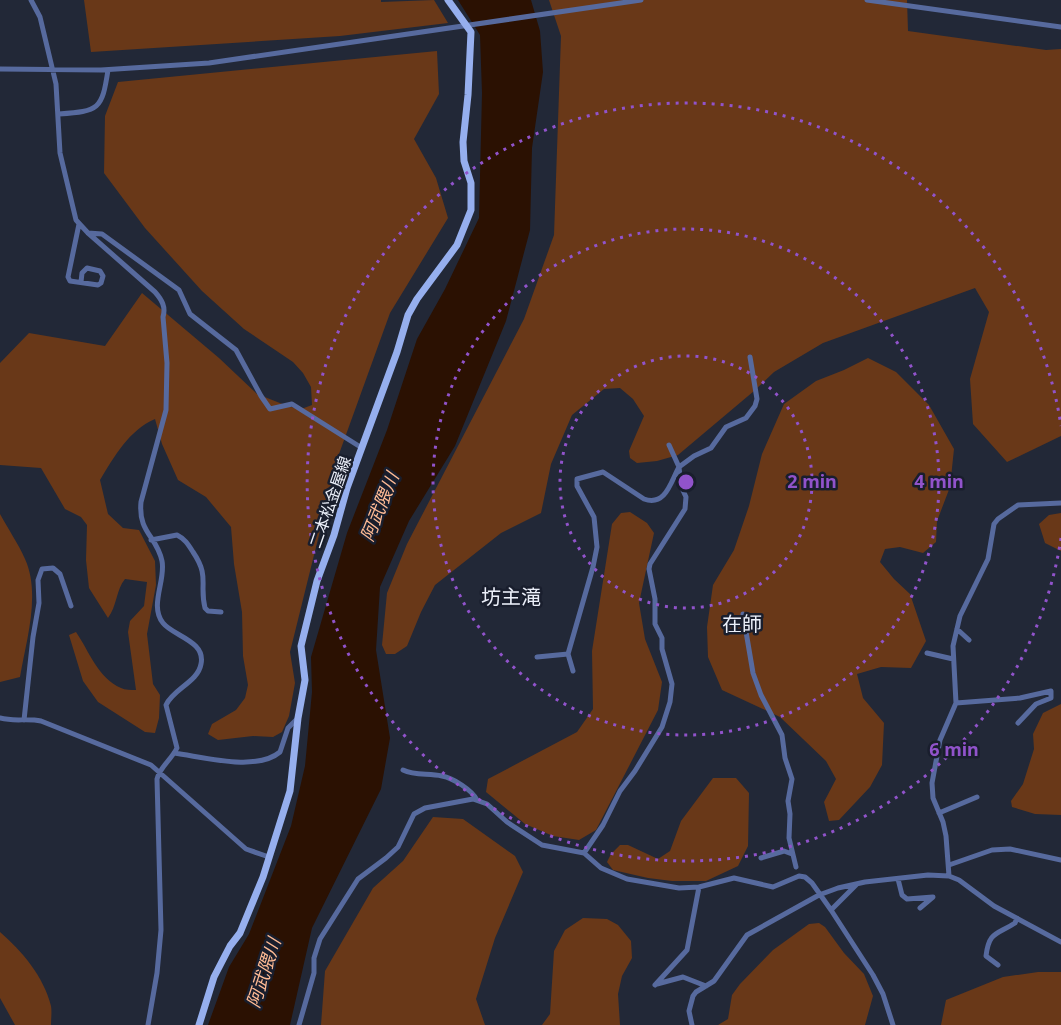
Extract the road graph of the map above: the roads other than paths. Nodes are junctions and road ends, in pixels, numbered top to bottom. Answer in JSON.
{"nodes":[{"id":1,"x":31,"y":0,"type":"edge"},
{"id":2,"x":448,"y":0,"type":"edge"},
{"id":3,"x":641,"y":0,"type":"edge"},
{"id":4,"x":867,"y":0,"type":"edge"},
{"id":5,"x":1061,"y":27,"type":"edge"},
{"id":6,"x":0,"y":69,"type":"edge"},
{"id":7,"x":108,"y":70,"type":"junction"},
{"id":8,"x":59,"y":114,"type":"junction"},
{"id":9,"x":79,"y":224,"type":"junction"},
{"id":10,"x":87,"y":233,"type":"junction"},
{"id":11,"x":81,"y":282,"type":"dead end"},
{"id":12,"x":750,"y":357,"type":"dead end"},
{"id":13,"x":669,"y":445,"type":"dead end"},
{"id":14,"x":362,"y":448,"type":"junction"},
{"id":15,"x":679,"y":467,"type":"junction"},
{"id":16,"x":1061,"y":503,"type":"edge"},
{"id":17,"x":151,"y":540,"type":"junction"},
{"id":18,"x":71,"y":606,"type":"dead end"},
{"id":19,"x":221,"y":612,"type":"dead end"},
{"id":20,"x":743,"y":614,"type":"dead end"},
{"id":21,"x":957,"y":630,"type":"junction"},
{"id":22,"x":969,"y":640,"type":"dead end"},
{"id":23,"x":927,"y":653,"type":"dead end"},
{"id":24,"x":568,"y":654,"type":"junction"},
{"id":25,"x":537,"y":657,"type":"dead end"},
{"id":26,"x":953,"y":659,"type":"junction"},
{"id":27,"x":573,"y":671,"type":"dead end"},
{"id":28,"x":956,"y":703,"type":"junction"},
{"id":29,"x":0,"y":718,"type":"edge"},
{"id":30,"x":298,"y":718,"type":"junction"},
{"id":31,"x":24,"y":720,"type":"junction"},
{"id":32,"x":1017,"y":723,"type":"dead end"},
{"id":33,"x":174,"y":753,"type":"junction"},
{"id":34,"x":403,"y":770,"type":"dead end"},
{"id":35,"x":160,"y":771,"type":"junction"},
{"id":36,"x":977,"y":797,"type":"dead end"},
{"id":37,"x":477,"y":800,"type":"junction"},
{"id":38,"x":939,"y":813,"type":"junction"},
{"id":39,"x":584,"y":853,"type":"junction"},
{"id":40,"x":792,"y":854,"type":"junction"},
{"id":41,"x":269,"y":857,"type":"junction"},
{"id":42,"x":761,"y":858,"type":"dead end"},
{"id":43,"x":1061,"y":860,"type":"edge"},
{"id":44,"x":950,"y":865,"type":"junction"},
{"id":45,"x":796,"y":867,"type":"dead end"},
{"id":46,"x":949,"y":876,"type":"junction"},
{"id":47,"x":898,"y":879,"type":"junction"},
{"id":48,"x":857,"y":884,"type":"junction"},
{"id":49,"x":699,"y":887,"type":"junction"},
{"id":50,"x":819,"y":895,"type":"junction"},
{"id":51,"x":920,"y":908,"type":"dead end"},
{"id":52,"x":831,"y":910,"type":"junction"},
{"id":53,"x":1017,"y":918,"type":"junction"},
{"id":54,"x":1061,"y":942,"type":"edge"},
{"id":55,"x":998,"y":965,"type":"dead end"},
{"id":56,"x":706,"y":986,"type":"junction"},
{"id":57,"x":148,"y":1025,"type":"edge"},
{"id":58,"x":199,"y":1025,"type":"edge"},
{"id":59,"x":299,"y":1025,"type":"edge"},
{"id":60,"x":692,"y":1025,"type":"edge"},
{"id":61,"x":893,"y":1025,"type":"edge"}],
"edges":[{"from":1,"to":8,"type":"street"},
{"from":2,"to":14,"type":"main road","name":"二本松金屋線"},
{"from":3,"to":7,"type":"street"},
{"from":4,"to":5,"type":"street"},
{"from":6,"to":7,"type":"street"},
{"from":7,"to":8,"type":"street"},
{"from":8,"to":9,"type":"street"},
{"from":9,"to":10,"type":"street"},
{"from":9,"to":11,"type":"street"},
{"from":10,"to":14,"type":"street"},
{"from":10,"to":17,"type":"street"},
{"from":12,"to":15,"type":"street"},
{"from":13,"to":15,"type":"street"},
{"from":14,"to":30,"type":"main road","name":"二本松金屋線"},
{"from":15,"to":24,"type":"street"},
{"from":15,"to":39,"type":"street"},
{"from":16,"to":21,"type":"street"},
{"from":17,"to":19,"type":"street"},
{"from":17,"to":33,"type":"street"},
{"from":18,"to":31,"type":"street"},
{"from":20,"to":40,"type":"street"},
{"from":21,"to":22,"type":"street"},
{"from":21,"to":26,"type":"street"},
{"from":23,"to":26,"type":"street"},
{"from":24,"to":25,"type":"street"},
{"from":24,"to":27,"type":"street"},
{"from":26,"to":28,"type":"street"},
{"from":28,"to":32,"type":"street"},
{"from":28,"to":38,"type":"street"},
{"from":29,"to":31,"type":"street"},
{"from":30,"to":33,"type":"street"},
{"from":30,"to":41,"type":"main road","name":"二本松金屋線"},
{"from":31,"to":35,"type":"street"},
{"from":33,"to":35,"type":"street"},
{"from":34,"to":37,"type":"street"},
{"from":35,"to":41,"type":"street"},
{"from":35,"to":57,"type":"street"},
{"from":36,"to":38,"type":"street"},
{"from":37,"to":39,"type":"street"},
{"from":37,"to":59,"type":"street"},
{"from":38,"to":44,"type":"street"},
{"from":39,"to":49,"type":"street"},
{"from":40,"to":42,"type":"street"},
{"from":40,"to":45,"type":"street"},
{"from":41,"to":58,"type":"main road","name":"二本松金屋線"},
{"from":43,"to":44,"type":"street"},
{"from":44,"to":46,"type":"street"},
{"from":46,"to":47,"type":"street"},
{"from":46,"to":53,"type":"street"},
{"from":47,"to":48,"type":"street"},
{"from":47,"to":51,"type":"street"},
{"from":48,"to":50,"type":"street"},
{"from":48,"to":52,"type":"street"},
{"from":49,"to":50,"type":"street"},
{"from":49,"to":56,"type":"street"},
{"from":50,"to":52,"type":"street"},
{"from":50,"to":56,"type":"street"},
{"from":52,"to":61,"type":"street"},
{"from":53,"to":54,"type":"street"},
{"from":53,"to":55,"type":"street"},
{"from":56,"to":60,"type":"street"}]}
